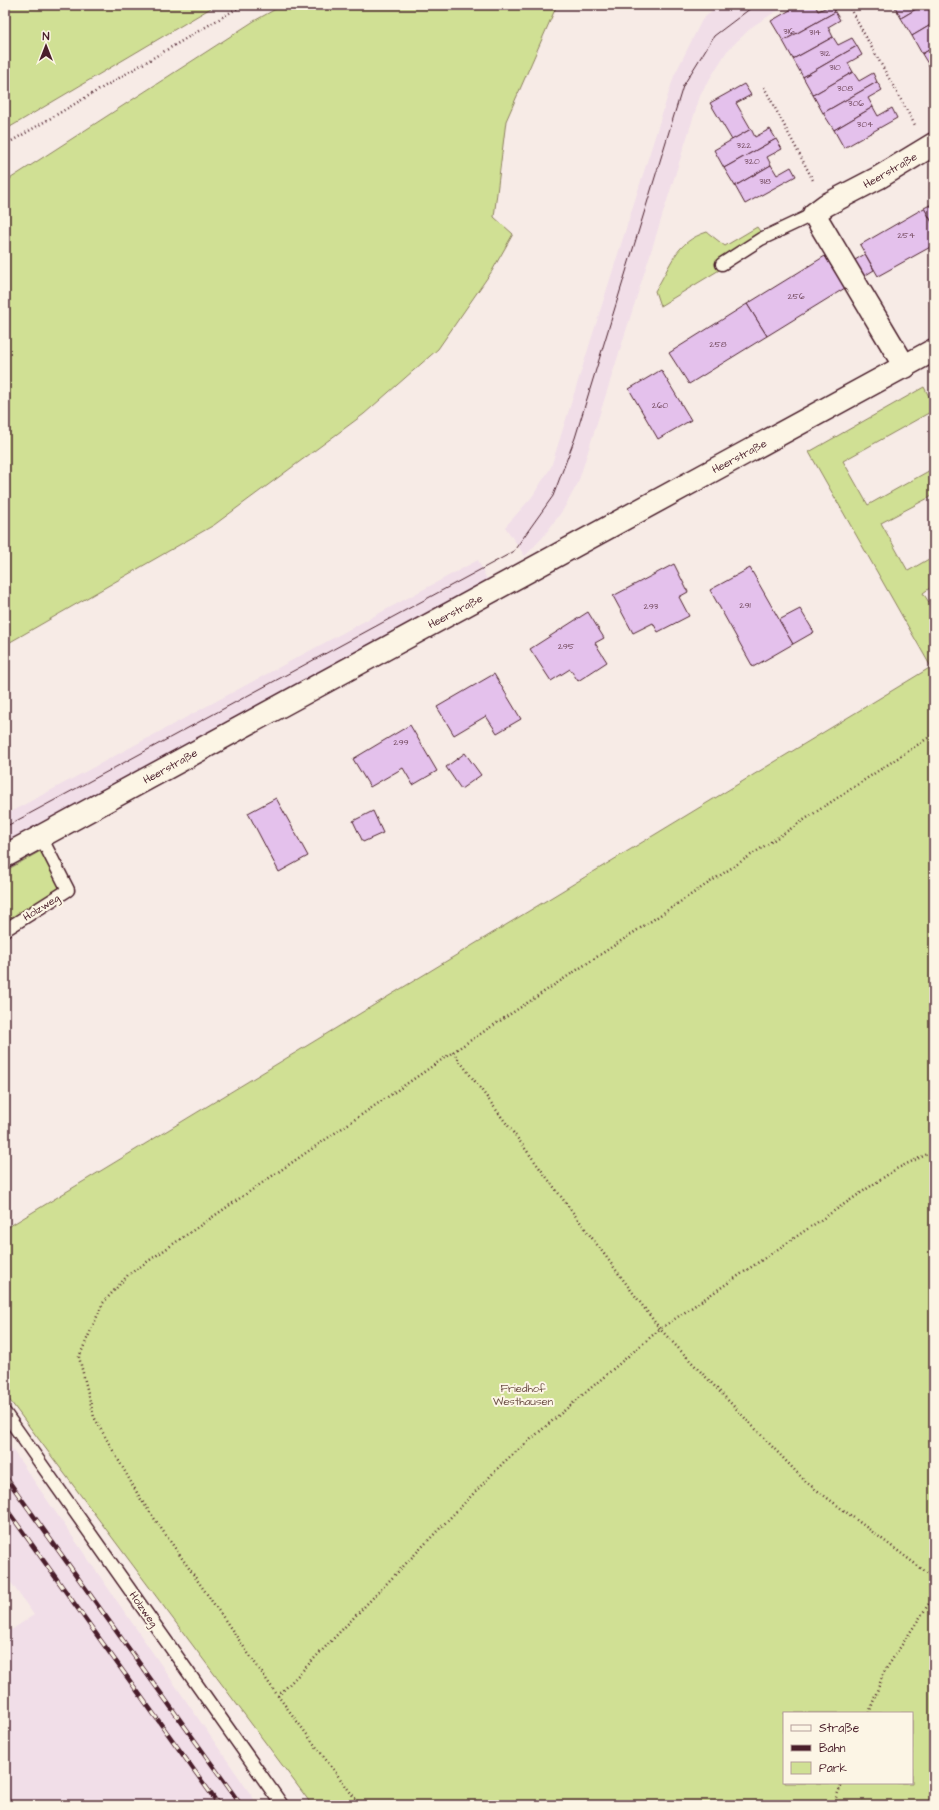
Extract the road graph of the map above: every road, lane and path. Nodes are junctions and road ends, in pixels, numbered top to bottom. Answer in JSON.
{"nodes":[{"id":1,"x":243,"y":5,"type":"edge"},
{"id":2,"x":848,"y":5,"type":"edge"},
{"id":3,"x":764,"y":87,"type":"dead end"},
{"id":4,"x":5,"y":145,"type":"edge"},
{"id":5,"x":931,"y":146,"type":"edge"},
{"id":6,"x":820,"y":210,"type":"junction"},
{"id":7,"x":722,"y":264,"type":"dead end"},
{"id":8,"x":934,"y":350,"type":"edge"},
{"id":9,"x":905,"y":367,"type":"junction"},
{"id":10,"x":934,"y":734,"type":"edge"},
{"id":11,"x":41,"y":837,"type":"junction"},
{"id":12,"x":5,"y":856,"type":"edge"},
{"id":13,"x":5,"y":930,"type":"edge"},
{"id":14,"x":452,"y":1052,"type":"junction"},
{"id":15,"x":934,"y":1151,"type":"edge"},
{"id":16,"x":660,"y":1330,"type":"junction"},
{"id":17,"x":5,"y":1413,"type":"edge"},
{"id":18,"x":934,"y":1578,"type":"edge"},
{"id":19,"x":934,"y":1596,"type":"edge"},
{"id":20,"x":278,"y":1696,"type":"junction"},
{"id":21,"x":869,"y":1712,"type":"edge"},
{"id":22,"x":842,"y":1784,"type":"edge"},
{"id":23,"x":282,"y":1805,"type":"edge"},
{"id":24,"x":360,"y":1805,"type":"edge"},
{"id":25,"x":833,"y":1805,"type":"edge"}],
"edges":[{"from":1,"to":4,"type":"path"},
{"from":2,"to":5,"type":"path"},
{"from":3,"to":6,"type":"path"},
{"from":5,"to":6,"type":"main road","name":"Heerstraße"},
{"from":6,"to":7,"type":"lane"},
{"from":6,"to":9,"type":"main road"},
{"from":8,"to":9,"type":"main road","name":"Heerstraße"},
{"from":9,"to":11,"type":"main road","name":"Heerstraße"},
{"from":10,"to":14,"type":"path"},
{"from":11,"to":12,"type":"main road","name":"Heerstraße"},
{"from":11,"to":13,"type":"lane","name":"Holzweg"},
{"from":14,"to":16,"type":"path"},
{"from":14,"to":20,"type":"path"},
{"from":15,"to":16,"type":"path"},
{"from":16,"to":18,"type":"path"},
{"from":16,"to":20,"type":"path"},
{"from":17,"to":23,"type":"lane","name":"Holzweg"},
{"from":19,"to":21,"type":"path"},
{"from":20,"to":24,"type":"path"},
{"from":22,"to":25,"type":"path"}]}
